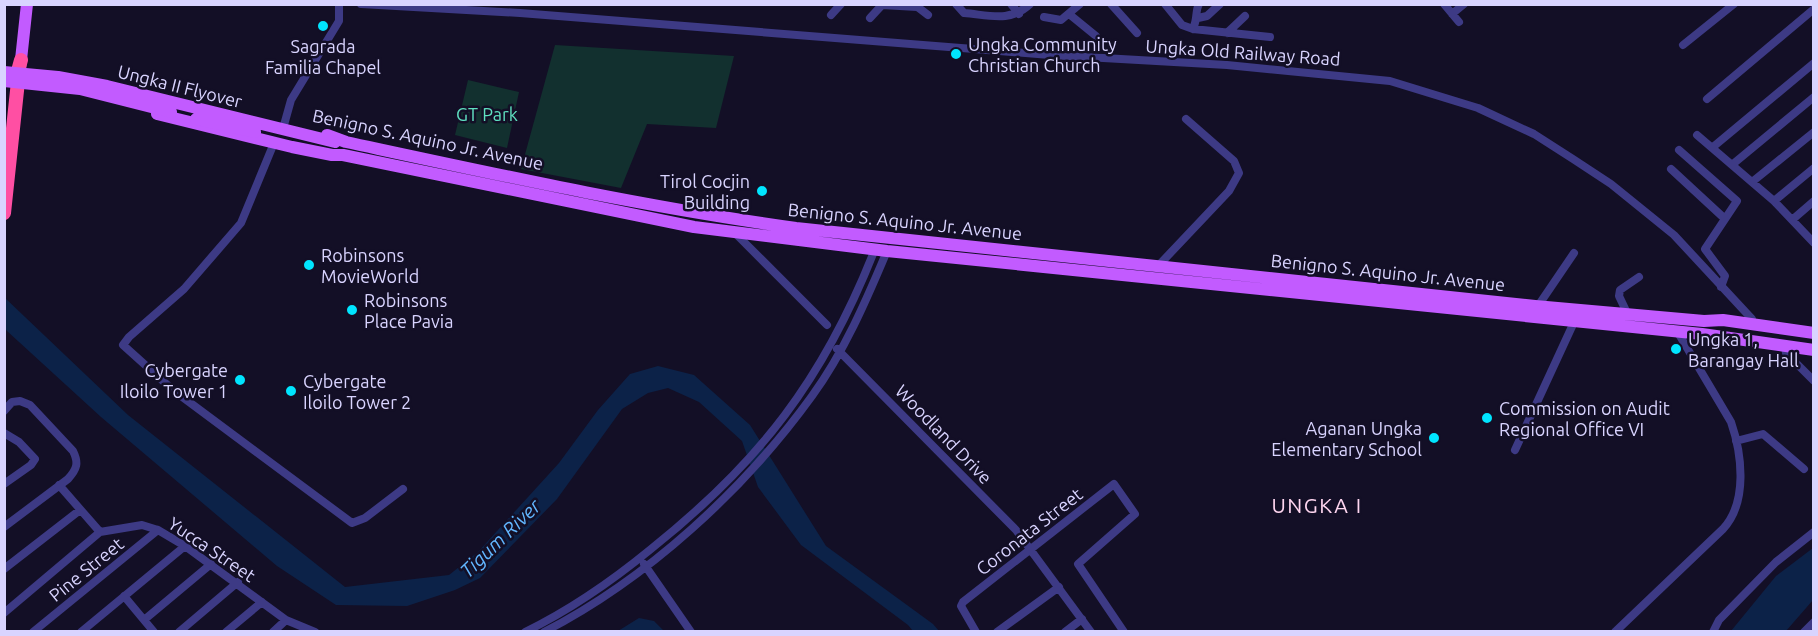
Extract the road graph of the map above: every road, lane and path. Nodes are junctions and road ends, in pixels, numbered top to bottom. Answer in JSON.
{"nodes":[{"id":1,"x":19,"y":4,"type":"edge"},
{"id":2,"x":27,"y":4,"type":"edge"},
{"id":3,"x":339,"y":4,"type":"edge"},
{"id":4,"x":361,"y":4,"type":"edge"},
{"id":5,"x":841,"y":4,"type":"edge"},
{"id":6,"x":956,"y":4,"type":"edge"},
{"id":7,"x":1011,"y":4,"type":"edge"},
{"id":8,"x":1030,"y":4,"type":"edge"},
{"id":9,"x":1080,"y":4,"type":"edge"},
{"id":10,"x":1111,"y":4,"type":"edge"},
{"id":11,"x":1165,"y":4,"type":"edge"},
{"id":12,"x":1199,"y":4,"type":"edge"},
{"id":13,"x":1220,"y":4,"type":"edge"},
{"id":14,"x":1444,"y":4,"type":"edge"},
{"id":15,"x":1464,"y":4,"type":"edge"},
{"id":16,"x":1734,"y":4,"type":"edge"},
{"id":17,"x":882,"y":5,"type":"edge"},
{"id":18,"x":915,"y":6,"type":"edge"},
{"id":19,"x":1814,"y":9,"type":"edge"},
{"id":20,"x":1019,"y":14,"type":"junction"},
{"id":21,"x":1069,"y":14,"type":"junction"},
{"id":22,"x":1452,"y":14,"type":"junction"},
{"id":23,"x":831,"y":15,"type":"dead end"},
{"id":24,"x":928,"y":15,"type":"dead end"},
{"id":25,"x":1245,"y":16,"type":"dead end"},
{"id":26,"x":1044,"y":17,"type":"dead end"},
{"id":27,"x":870,"y":18,"type":"dead end"},
{"id":28,"x":1198,"y":18,"type":"junction"},
{"id":29,"x":1459,"y":22,"type":"dead end"},
{"id":30,"x":1193,"y":29,"type":"junction"},
{"id":31,"x":1137,"y":33,"type":"dead end"},
{"id":32,"x":1227,"y":33,"type":"junction"},
{"id":33,"x":1096,"y":36,"type":"dead end"},
{"id":34,"x":1270,"y":37,"type":"dead end"},
{"id":35,"x":1683,"y":45,"type":"dead end"},
{"id":36,"x":1814,"y":63,"type":"edge"},
{"id":37,"x":84,"y":76,"type":"joint"},
{"id":38,"x":13,"y":77,"type":"edge"},
{"id":39,"x":165,"y":96,"type":"junction"},
{"id":40,"x":1814,"y":97,"type":"edge"},
{"id":41,"x":1707,"y":99,"type":"dead end"},
{"id":42,"x":160,"y":114,"type":"junction"},
{"id":43,"x":1186,"y":119,"type":"dead end"},
{"id":44,"x":284,"y":125,"type":"junction"},
{"id":45,"x":1814,"y":132,"type":"edge"},
{"id":46,"x":1697,"y":135,"type":"dead end"},
{"id":47,"x":4,"y":143,"type":"edge"},
{"id":48,"x":274,"y":143,"type":"junction"},
{"id":49,"x":339,"y":147,"type":"junction"},
{"id":50,"x":1713,"y":147,"type":"junction"},
{"id":51,"x":1679,"y":150,"type":"dead end"},
{"id":52,"x":1733,"y":164,"type":"junction"},
{"id":53,"x":457,"y":165,"type":"junction"},
{"id":54,"x":1814,"y":168,"type":"edge"},
{"id":55,"x":1671,"y":169,"type":"dead end"},
{"id":56,"x":454,"y":178,"type":"junction"},
{"id":57,"x":1752,"y":182,"type":"junction"},
{"id":58,"x":1774,"y":201,"type":"junction"},
{"id":59,"x":1814,"y":201,"type":"edge"},
{"id":60,"x":4,"y":213,"type":"edge"},
{"id":61,"x":1724,"y":218,"type":"junction"},
{"id":62,"x":1792,"y":220,"type":"junction"},
{"id":63,"x":734,"y":232,"type":"junction"},
{"id":64,"x":795,"y":234,"type":"junction"},
{"id":65,"x":1812,"y":238,"type":"edge"},
{"id":66,"x":881,"y":250,"type":"junction"},
{"id":67,"x":1574,"y":252,"type":"dead end"},
{"id":68,"x":1159,"y":265,"type":"junction"},
{"id":69,"x":1187,"y":274,"type":"junction"},
{"id":70,"x":1639,"y":277,"type":"dead end"},
{"id":71,"x":1721,"y":287,"type":"junction"},
{"id":72,"x":1535,"y":309,"type":"junction"},
{"id":73,"x":1628,"y":315,"type":"junction"},
{"id":74,"x":1575,"y":320,"type":"junction"},
{"id":75,"x":1751,"y":324,"type":"junction"},
{"id":76,"x":827,"y":325,"type":"dead end"},
{"id":77,"x":1678,"y":325,"type":"junction"},
{"id":78,"x":1814,"y":333,"type":"edge"},
{"id":79,"x":832,"y":344,"type":"junction"},
{"id":80,"x":1785,"y":346,"type":"junction"},
{"id":81,"x":1814,"y":350,"type":"edge"},
{"id":82,"x":839,"y":351,"type":"junction"},
{"id":83,"x":1814,"y":381,"type":"edge"},
{"id":84,"x":4,"y":411,"type":"edge"},
{"id":85,"x":4,"y":433,"type":"edge"},
{"id":86,"x":777,"y":434,"type":"junction"},
{"id":87,"x":1736,"y":441,"type":"junction"},
{"id":88,"x":1515,"y":450,"type":"dead end"},
{"id":89,"x":1804,"y":469,"type":"dead end"},
{"id":90,"x":4,"y":484,"type":"edge"},
{"id":91,"x":59,"y":485,"type":"junction"},
{"id":92,"x":403,"y":489,"type":"dead end"},
{"id":93,"x":708,"y":506,"type":"junction"},
{"id":94,"x":80,"y":510,"type":"junction"},
{"id":95,"x":4,"y":527,"type":"edge"},
{"id":96,"x":158,"y":530,"type":"junction"},
{"id":97,"x":100,"y":532,"type":"junction"},
{"id":98,"x":1814,"y":532,"type":"edge"},
{"id":99,"x":185,"y":546,"type":"junction"},
{"id":100,"x":1032,"y":548,"type":"junction"},
{"id":101,"x":640,"y":558,"type":"junction"},
{"id":102,"x":211,"y":564,"type":"junction"},
{"id":103,"x":645,"y":566,"type":"junction"},
{"id":104,"x":4,"y":569,"type":"edge"},
{"id":105,"x":237,"y":582,"type":"junction"},
{"id":106,"x":1059,"y":587,"type":"junction"},
{"id":107,"x":124,"y":596,"type":"junction"},
{"id":108,"x":262,"y":602,"type":"junction"},
{"id":109,"x":4,"y":613,"type":"edge"},
{"id":110,"x":1082,"y":619,"type":"junction"},
{"id":111,"x":144,"y":620,"type":"junction"},
{"id":112,"x":286,"y":620,"type":"junction"},
{"id":113,"x":1814,"y":622,"type":"edge"},
{"id":114,"x":33,"y":632,"type":"edge"},
{"id":115,"x":81,"y":632,"type":"edge"},
{"id":116,"x":154,"y":632,"type":"edge"},
{"id":117,"x":178,"y":632,"type":"edge"},
{"id":118,"x":226,"y":632,"type":"edge"},
{"id":119,"x":273,"y":632,"type":"edge"},
{"id":120,"x":315,"y":632,"type":"edge"},
{"id":121,"x":525,"y":632,"type":"edge"},
{"id":122,"x":544,"y":632,"type":"edge"},
{"id":123,"x":691,"y":632,"type":"edge"},
{"id":124,"x":976,"y":632,"type":"edge"},
{"id":125,"x":997,"y":632,"type":"edge"},
{"id":126,"x":1065,"y":632,"type":"edge"},
{"id":127,"x":1091,"y":632,"type":"edge"},
{"id":128,"x":1124,"y":632,"type":"edge"},
{"id":129,"x":1615,"y":632,"type":"edge"},
{"id":130,"x":1713,"y":632,"type":"edge"},
{"id":131,"x":1804,"y":632,"type":"edge"}],
"edges":[{"from":1,"to":38,"type":"main road"},
{"from":2,"to":38,"type":"main road"},
{"from":3,"to":44,"type":"street"},
{"from":4,"to":71,"type":"street","name":"Ungka Old Railway Road"},
{"from":5,"to":23,"type":"street"},
{"from":6,"to":20,"type":"street"},
{"from":7,"to":20,"type":"street"},
{"from":8,"to":20,"type":"street"},
{"from":9,"to":21,"type":"street"},
{"from":10,"to":31,"type":"street"},
{"from":11,"to":30,"type":"street"},
{"from":12,"to":28,"type":"street"},
{"from":13,"to":28,"type":"street"},
{"from":14,"to":22,"type":"street"},
{"from":15,"to":22,"type":"street"},
{"from":16,"to":35,"type":"street"},
{"from":17,"to":18,"type":"street"},
{"from":17,"to":27,"type":"street"},
{"from":18,"to":24,"type":"street"},
{"from":19,"to":41,"type":"street"},
{"from":21,"to":26,"type":"street"},
{"from":21,"to":33,"type":"street"},
{"from":22,"to":29,"type":"street"},
{"from":25,"to":32,"type":"street"},
{"from":28,"to":30,"type":"street"},
{"from":30,"to":32,"type":"street"},
{"from":32,"to":34,"type":"street"},
{"from":36,"to":50,"type":"street"},
{"from":37,"to":38,"type":"highway"},
{"from":37,"to":39,"type":"main road","name":"Benigno S. Aquino Jr. Avenue"},
{"from":38,"to":42,"type":"main road","name":"Benigno S. Aquino Jr. Avenue"},
{"from":38,"to":47,"type":"highway"},
{"from":38,"to":49,"type":"main road","name":"Ungka II Flyover","bridge":true},
{"from":38,"to":60,"type":"highway"},
{"from":39,"to":42,"type":"main road"},
{"from":39,"to":44,"type":"main road","name":"Benigno S. Aquino Jr. Avenue"},
{"from":40,"to":52,"type":"street"},
{"from":42,"to":48,"type":"main road","name":"Benigno S. Aquino Jr. Avenue"},
{"from":43,"to":68,"type":"street"},
{"from":44,"to":49,"type":"main road","name":"Benigno S. Aquino Jr. Avenue"},
{"from":45,"to":57,"type":"street"},
{"from":46,"to":50,"type":"street"},
{"from":48,"to":49,"type":"main road","name":"Benigno S. Aquino Jr. Avenue"},
{"from":48,"to":92,"type":"street"},
{"from":49,"to":53,"type":"main road","name":"Benigno S. Aquino Jr. Avenue"},
{"from":49,"to":56,"type":"main road","name":"Benigno S. Aquino Jr. Avenue"},
{"from":50,"to":52,"type":"street"},
{"from":51,"to":61,"type":"street"},
{"from":52,"to":57,"type":"street"},
{"from":53,"to":56,"type":"main road"},
{"from":53,"to":64,"type":"main road","name":"Benigno S. Aquino Jr. Avenue"},
{"from":54,"to":58,"type":"street"},
{"from":55,"to":61,"type":"street"},
{"from":56,"to":63,"type":"main road","name":"Benigno S. Aquino Jr. Avenue"},
{"from":57,"to":58,"type":"street"},
{"from":58,"to":62,"type":"street"},
{"from":59,"to":62,"type":"street"},
{"from":61,"to":71,"type":"street"},
{"from":62,"to":65,"type":"street"},
{"from":63,"to":64,"type":"main road","name":"Benigno S. Aquino Jr. Avenue"},
{"from":63,"to":76,"type":"street"},
{"from":64,"to":66,"type":"main road","name":"Benigno S. Aquino Jr. Avenue"},
{"from":64,"to":68,"type":"main road","name":"Benigno S. Aquino Jr. Avenue"},
{"from":66,"to":69,"type":"main road","name":"Benigno S. Aquino Jr. Avenue"},
{"from":66,"to":79,"type":"street"},
{"from":66,"to":82,"type":"street"},
{"from":67,"to":72,"type":"street"},
{"from":68,"to":69,"type":"main road","name":"Benigno S. Aquino Jr. Avenue"},
{"from":69,"to":72,"type":"main road","name":"Benigno S. Aquino Jr. Avenue"},
{"from":70,"to":73,"type":"street"},
{"from":71,"to":75,"type":"street","name":"Ungka Old Railway Road"},
{"from":72,"to":73,"type":"main road","name":"Benigno S. Aquino Jr. Avenue"},
{"from":72,"to":74,"type":"main road","name":"Benigno S. Aquino Jr. Avenue"},
{"from":73,"to":77,"type":"main road","name":"Benigno S. Aquino Jr. Avenue"},
{"from":74,"to":77,"type":"main road","name":"Benigno S. Aquino Jr. Avenue"},
{"from":74,"to":88,"type":"street"},
{"from":75,"to":77,"type":"main road","name":"Benigno S. Aquino Jr. Avenue"},
{"from":75,"to":78,"type":"main road","name":"Benigno S. Aquino Jr. Avenue"},
{"from":77,"to":80,"type":"main road","name":"Benigno S. Aquino Jr. Avenue"},
{"from":77,"to":87,"type":"street"},
{"from":79,"to":82,"type":"street","name":"Woodland Drive"},
{"from":79,"to":86,"type":"street"},
{"from":80,"to":81,"type":"main road","name":"Benigno S. Aquino Jr. Avenue"},
{"from":80,"to":83,"type":"street"},
{"from":82,"to":86,"type":"street"},
{"from":82,"to":100,"type":"street","name":"Woodland Drive"},
{"from":84,"to":91,"type":"street"},
{"from":85,"to":90,"type":"street"},
{"from":86,"to":93,"type":"street"},
{"from":87,"to":89,"type":"street"},
{"from":87,"to":129,"type":"street"},
{"from":91,"to":94,"type":"street"},
{"from":91,"to":95,"type":"street"},
{"from":93,"to":101,"type":"street"},
{"from":93,"to":103,"type":"street"},
{"from":94,"to":97,"type":"street"},
{"from":94,"to":104,"type":"street"},
{"from":96,"to":97,"type":"street","name":"Yucca Street"},
{"from":96,"to":99,"type":"street","name":"Yucca Street"},
{"from":96,"to":114,"type":"street","name":"Pine Street"},
{"from":97,"to":109,"type":"street"},
{"from":98,"to":130,"type":"street"},
{"from":99,"to":102,"type":"street","name":"Yucca Street"},
{"from":99,"to":107,"type":"street"},
{"from":100,"to":106,"type":"street","name":"Woodland Drive"},
{"from":100,"to":124,"type":"street","name":"Coronata Street"},
{"from":100,"to":128,"type":"street","name":"Coronata Street"},
{"from":101,"to":103,"type":"street"},
{"from":101,"to":121,"type":"street"},
{"from":102,"to":105,"type":"street","name":"Yucca Street"},
{"from":102,"to":111,"type":"street"},
{"from":103,"to":122,"type":"street"},
{"from":103,"to":123,"type":"street"},
{"from":105,"to":108,"type":"street","name":"Yucca Street"},
{"from":105,"to":117,"type":"street"},
{"from":106,"to":110,"type":"street","name":"Woodland Drive"},
{"from":106,"to":125,"type":"street"},
{"from":107,"to":111,"type":"street"},
{"from":107,"to":115,"type":"street"},
{"from":108,"to":112,"type":"street","name":"Yucca Street"},
{"from":108,"to":118,"type":"street"},
{"from":110,"to":126,"type":"street"},
{"from":110,"to":127,"type":"street","name":"Woodland Drive"},
{"from":111,"to":116,"type":"street"},
{"from":112,"to":119,"type":"street"},
{"from":112,"to":120,"type":"street","name":"Yucca Street"},
{"from":113,"to":131,"type":"street"}]}
